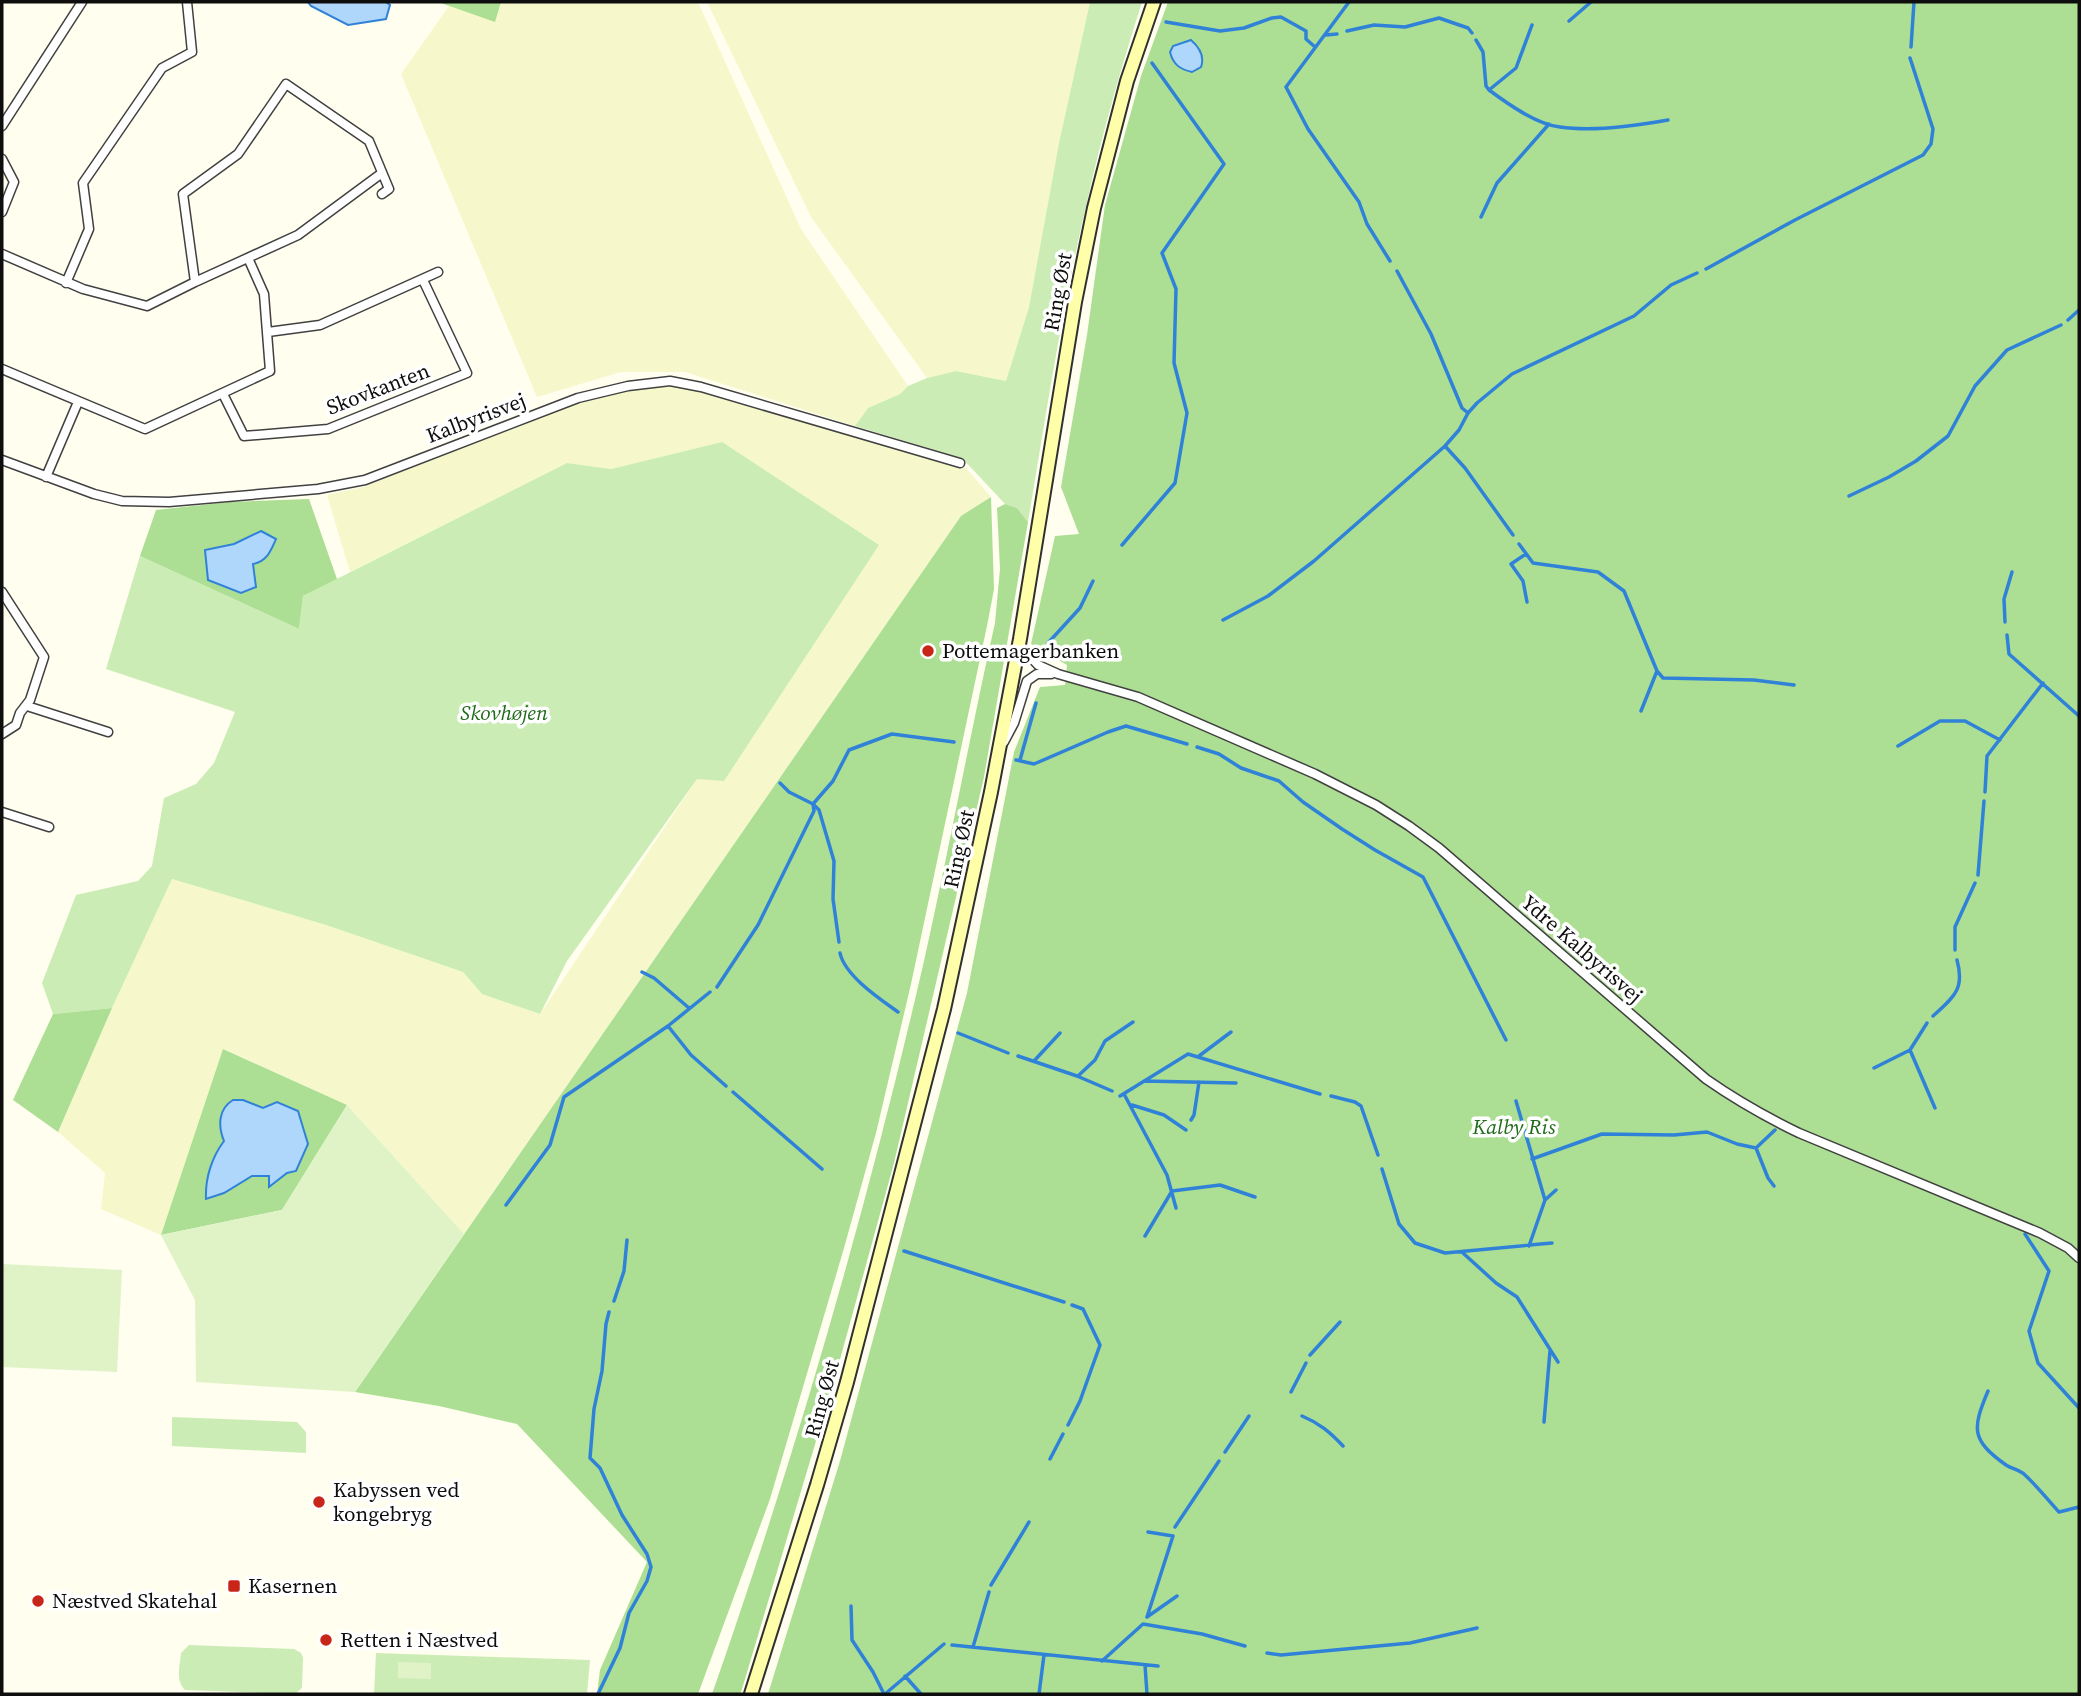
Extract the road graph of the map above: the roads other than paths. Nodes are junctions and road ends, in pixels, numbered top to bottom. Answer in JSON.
{"nodes":[{"id":1,"x":82,"y":2,"type":"edge"},
{"id":2,"x":187,"y":2,"type":"edge"},
{"id":3,"x":1154,"y":2,"type":"edge"},
{"id":4,"x":2,"y":126,"type":"edge"},
{"id":5,"x":2,"y":159,"type":"edge"},
{"id":6,"x":382,"y":173,"type":"junction"},
{"id":7,"x":382,"y":194,"type":"dead end"},
{"id":8,"x":2,"y":212,"type":"edge"},
{"id":9,"x":2,"y":254,"type":"edge"},
{"id":10,"x":248,"y":258,"type":"junction"},
{"id":11,"x":438,"y":272,"type":"dead end"},
{"id":12,"x":423,"y":280,"type":"junction"},
{"id":13,"x":195,"y":282,"type":"junction"},
{"id":14,"x":66,"y":283,"type":"junction"},
{"id":15,"x":268,"y":332,"type":"junction"},
{"id":16,"x":2,"y":369,"type":"edge"},
{"id":17,"x":223,"y":394,"type":"junction"},
{"id":18,"x":78,"y":402,"type":"junction"},
{"id":19,"x":2,"y":460,"type":"edge"},
{"id":20,"x":960,"y":463,"type":"dead end"},
{"id":21,"x":46,"y":477,"type":"junction"},
{"id":22,"x":2,"y":592,"type":"edge"},
{"id":23,"x":1019,"y":645,"type":"junction"},
{"id":24,"x":1058,"y":674,"type":"junction"},
{"id":25,"x":27,"y":706,"type":"junction"},
{"id":26,"x":108,"y":732,"type":"dead end"},
{"id":27,"x":2,"y":734,"type":"edge"},
{"id":28,"x":998,"y":752,"type":"junction"},
{"id":29,"x":2,"y":812,"type":"edge"},
{"id":30,"x":49,"y":827,"type":"dead end"},
{"id":31,"x":2079,"y":1258,"type":"edge"},
{"id":32,"x":751,"y":1694,"type":"edge"}],
"edges":[{"from":1,"to":4,"type":"street"},
{"from":2,"to":14,"type":"street"},
{"from":3,"to":23,"type":"main road","name":"Ring Øst"},
{"from":5,"to":8,"type":"street"},
{"from":6,"to":7,"type":"street"},
{"from":6,"to":10,"type":"street"},
{"from":6,"to":13,"type":"street"},
{"from":9,"to":14,"type":"street"},
{"from":10,"to":13,"type":"street"},
{"from":10,"to":15,"type":"street"},
{"from":11,"to":12,"type":"street"},
{"from":12,"to":15,"type":"street"},
{"from":12,"to":17,"type":"street","name":"Skovkanten"},
{"from":13,"to":14,"type":"street"},
{"from":15,"to":17,"type":"street"},
{"from":16,"to":18,"type":"street"},
{"from":17,"to":18,"type":"street"},
{"from":18,"to":21,"type":"street"},
{"from":19,"to":21,"type":"street","name":"Kalbyrisvej"},
{"from":20,"to":21,"type":"street","name":"Kalbyrisvej"},
{"from":22,"to":25,"type":"street"},
{"from":23,"to":24,"type":"street","name":"Ydre Kalbyrisvej"},
{"from":23,"to":28,"type":"main road","name":"Ring Øst"},
{"from":24,"to":28,"type":"street"},
{"from":24,"to":31,"type":"street","name":"Ydre Kalbyrisvej"},
{"from":25,"to":26,"type":"street"},
{"from":25,"to":27,"type":"street"},
{"from":28,"to":32,"type":"main road","name":"Ring Øst"},
{"from":29,"to":30,"type":"street"}]}
